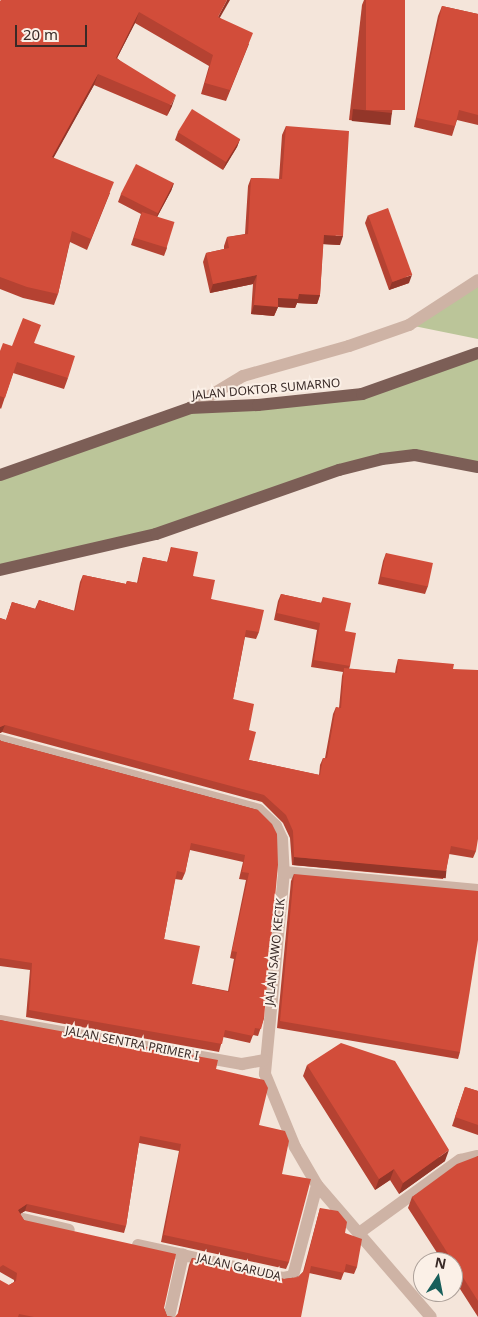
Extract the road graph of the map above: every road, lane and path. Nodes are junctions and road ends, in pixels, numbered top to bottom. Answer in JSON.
{"nodes":[{"id":1,"x":478,"y":280,"type":"edge"},
{"id":2,"x":478,"y":353,"type":"edge"},
{"id":3,"x":190,"y":408,"type":"junction"},
{"id":4,"x":478,"y":467,"type":"edge"},
{"id":5,"x":0,"y":475,"type":"edge"},
{"id":6,"x":0,"y":570,"type":"edge"},
{"id":7,"x":0,"y":740,"type":"edge"},
{"id":8,"x":284,"y":872,"type":"junction"},
{"id":9,"x":478,"y":890,"type":"edge"},
{"id":10,"x":0,"y":1021,"type":"edge"},
{"id":11,"x":264,"y":1060,"type":"junction"},
{"id":12,"x":478,"y":1156,"type":"edge"},
{"id":13,"x":316,"y":1185,"type":"junction"},
{"id":14,"x":23,"y":1220,"type":"edge"},
{"id":15,"x":80,"y":1232,"type":"edge"},
{"id":16,"x":359,"y":1233,"type":"junction"},
{"id":17,"x":128,"y":1243,"type":"edge"},
{"id":18,"x":183,"y":1254,"type":"junction"},
{"id":19,"x":168,"y":1317,"type":"edge"},
{"id":20,"x":431,"y":1317,"type":"edge"}],
"edges":[{"from":1,"to":3,"type":"street"},
{"from":2,"to":3,"type":"main road","name":"JALAN DOKTOR SUMARNO"},
{"from":3,"to":5,"type":"main road","name":"JALAN DOKTOR SUMARNO"},
{"from":4,"to":6,"type":"main road"},
{"from":7,"to":8,"type":"street","name":"JALAN SAWO KECIK"},
{"from":8,"to":9,"type":"street"},
{"from":8,"to":11,"type":"street","name":"JALAN SAWO KECIK"},
{"from":10,"to":11,"type":"street","name":"JALAN SENTRA PRIMER I"},
{"from":11,"to":13,"type":"street","name":"JALAN SAWO KECIK"},
{"from":12,"to":16,"type":"street"},
{"from":13,"to":16,"type":"street","name":"JALAN SAWO KECIK"},
{"from":13,"to":18,"type":"street","name":"JALAN GARUDA"},
{"from":14,"to":15,"type":"street"},
{"from":16,"to":20,"type":"street","name":"JALAN SAWO KECIK"},
{"from":17,"to":18,"type":"street"},
{"from":18,"to":19,"type":"street","name":"JALAN GARUDA"}]}
